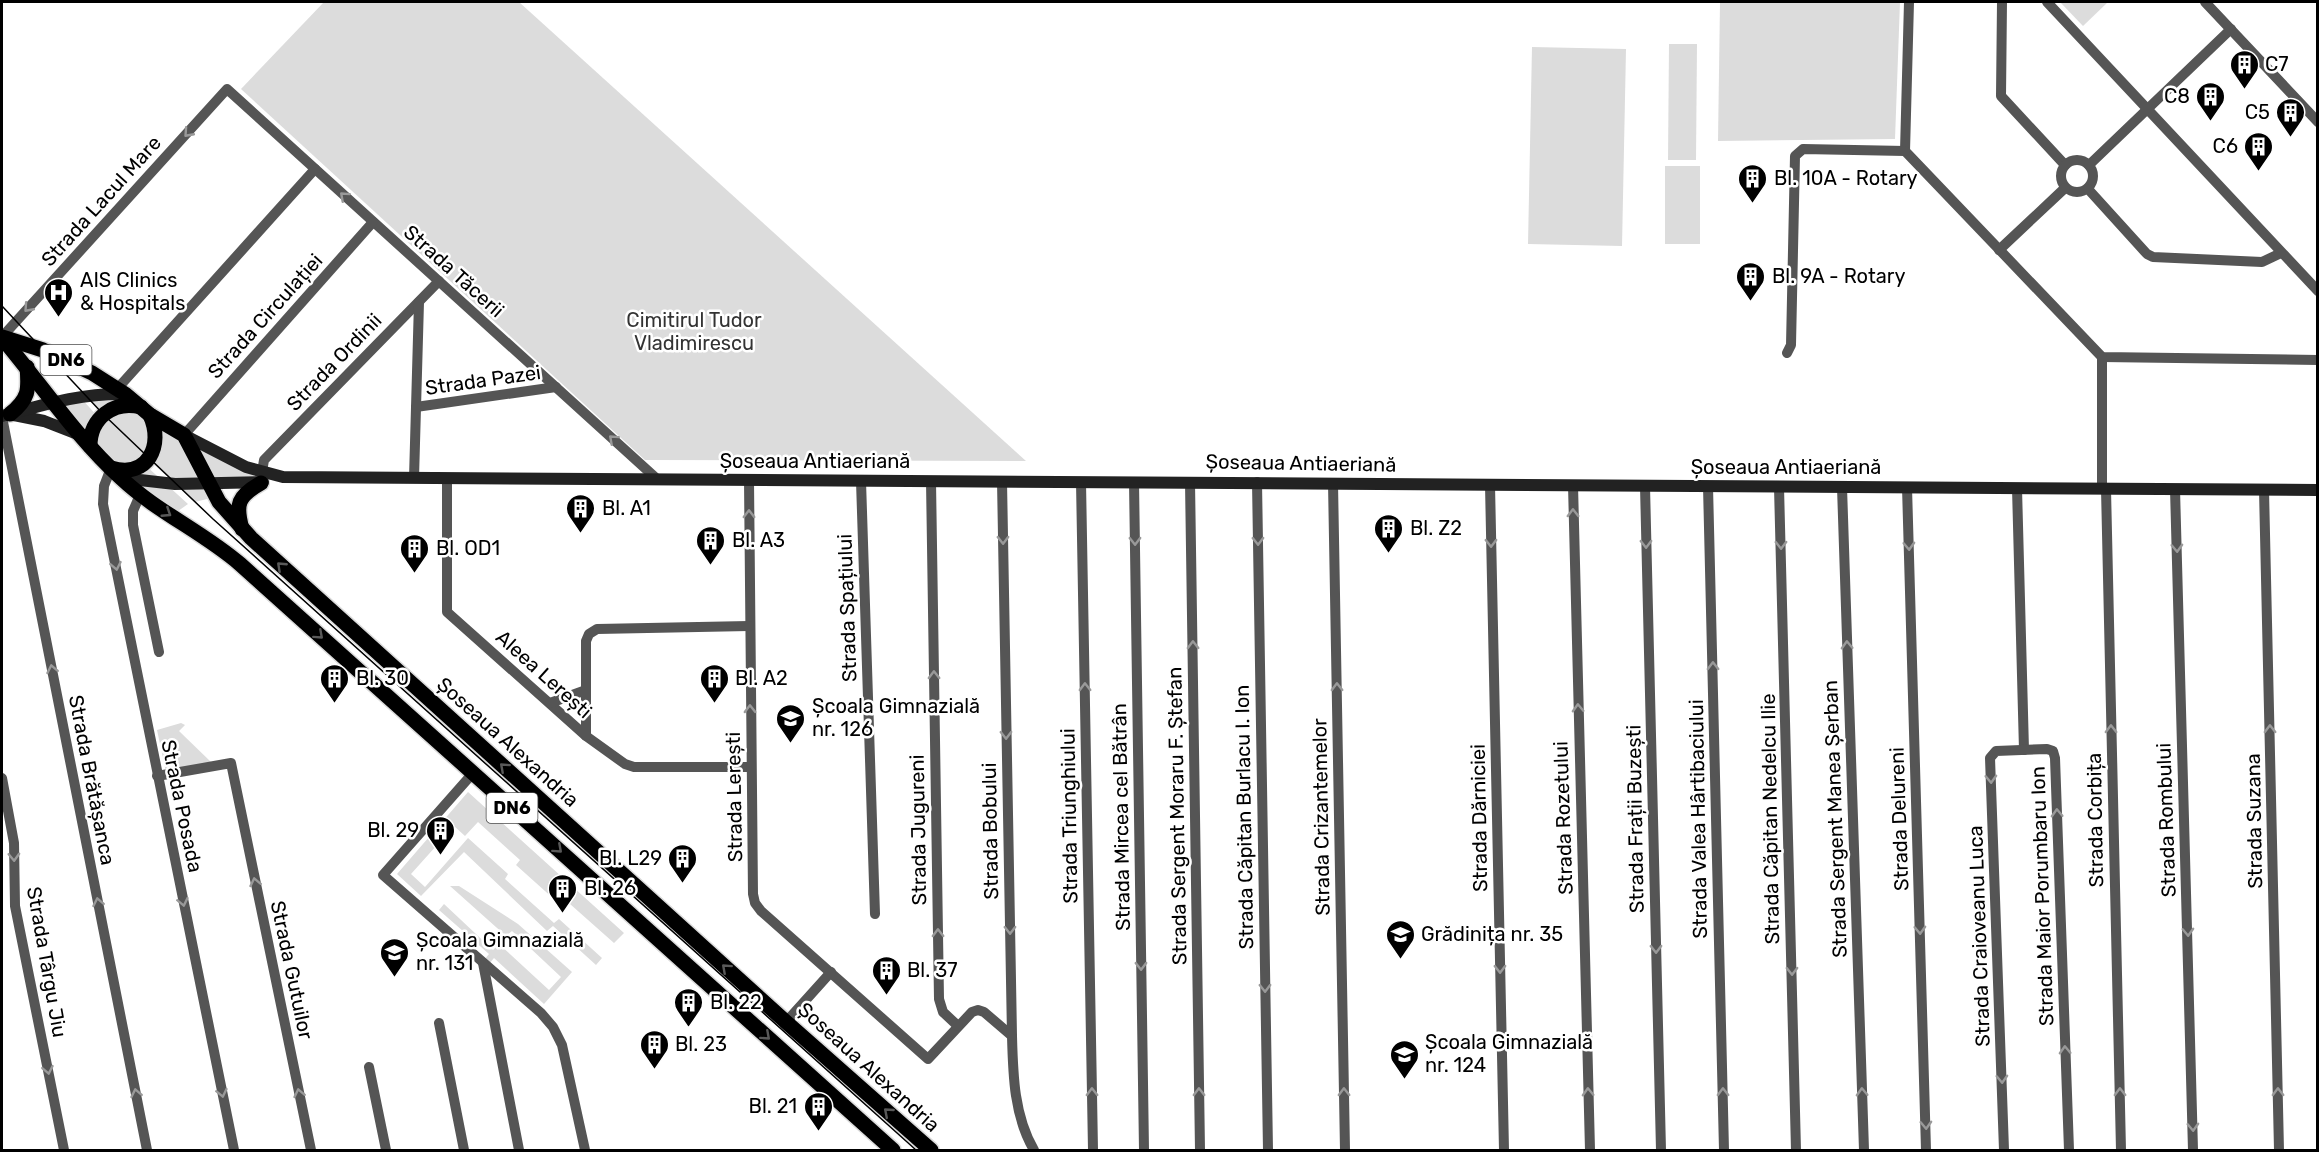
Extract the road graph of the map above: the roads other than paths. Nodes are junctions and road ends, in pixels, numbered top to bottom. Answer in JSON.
{"nodes":[{"id":1,"x":1909,"y":2,"type":"edge"},
{"id":2,"x":2002,"y":2,"type":"edge"},
{"id":3,"x":2047,"y":2,"type":"edge"},
{"id":4,"x":2205,"y":2,"type":"edge"},
{"id":5,"x":2231,"y":29,"type":"junction"},
{"id":6,"x":227,"y":89,"type":"joint"},
{"id":7,"x":2148,"y":110,"type":"junction"},
{"id":8,"x":2318,"y":122,"type":"edge"},
{"id":9,"x":1905,"y":151,"type":"junction"},
{"id":10,"x":2065,"y":165,"type":"junction"},
{"id":11,"x":2089,"y":165,"type":"junction"},
{"id":12,"x":315,"y":169,"type":"junction"},
{"id":13,"x":2066,"y":188,"type":"junction"},
{"id":14,"x":2088,"y":189,"type":"junction"},
{"id":15,"x":374,"y":222,"type":"junction"},
{"id":16,"x":1999,"y":250,"type":"junction"},
{"id":17,"x":2281,"y":253,"type":"junction"},
{"id":18,"x":439,"y":281,"type":"junction"},
{"id":19,"x":2318,"y":291,"type":"edge"},
{"id":20,"x":419,"y":302,"type":"junction"},
{"id":21,"x":2,"y":337,"type":"edge"},
{"id":22,"x":1787,"y":353,"type":"dead end"},
{"id":23,"x":2102,"y":357,"type":"junction"},
{"id":24,"x":2318,"y":360,"type":"edge"},
{"id":25,"x":27,"y":367,"type":"junction"},
{"id":26,"x":556,"y":387,"type":"junction"},
{"id":27,"x":121,"y":392,"type":"junction"},
{"id":28,"x":55,"y":401,"type":"junction"},
{"id":29,"x":416,"y":407,"type":"junction"},
{"id":30,"x":145,"y":411,"type":"junction"},
{"id":31,"x":4,"y":416,"type":"edge"},
{"id":32,"x":184,"y":435,"type":"junction"},
{"id":33,"x":86,"y":441,"type":"junction"},
{"id":34,"x":116,"y":473,"type":"junction"},
{"id":35,"x":262,"y":477,"type":"junction"},
{"id":36,"x":414,"y":478,"type":"junction"},
{"id":37,"x":447,"y":478,"type":"junction"},
{"id":38,"x":657,"y":478,"type":"junction"},
{"id":39,"x":749,"y":480,"type":"junction"},
{"id":40,"x":861,"y":481,"type":"junction"},
{"id":41,"x":931,"y":481,"type":"junction"},
{"id":42,"x":1002,"y":481,"type":"junction"},
{"id":43,"x":1081,"y":482,"type":"junction"},
{"id":44,"x":1134,"y":482,"type":"junction"},
{"id":45,"x":1191,"y":482,"type":"junction"},
{"id":46,"x":1257,"y":482,"type":"junction"},
{"id":47,"x":1333,"y":483,"type":"junction"},
{"id":48,"x":209,"y":484,"type":"junction"},
{"id":49,"x":1490,"y":485,"type":"junction"},
{"id":50,"x":1573,"y":485,"type":"junction"},
{"id":51,"x":1645,"y":486,"type":"junction"},
{"id":52,"x":1708,"y":486,"type":"junction"},
{"id":53,"x":1779,"y":487,"type":"junction"},
{"id":54,"x":1842,"y":487,"type":"junction"},
{"id":55,"x":1907,"y":487,"type":"junction"},
{"id":56,"x":2017,"y":488,"type":"junction"},
{"id":57,"x":2104,"y":489,"type":"junction"},
{"id":58,"x":2175,"y":489,"type":"junction"},
{"id":59,"x":2264,"y":490,"type":"junction"},
{"id":60,"x":2318,"y":490,"type":"edge"},
{"id":61,"x":140,"y":495,"type":"junction"},
{"id":62,"x":242,"y":529,"type":"junction"},
{"id":63,"x":749,"y":626,"type":"junction"},
{"id":64,"x":159,"y":652,"type":"dead end"},
{"id":65,"x":586,"y":690,"type":"junction"},
{"id":66,"x":550,"y":703,"type":"junction"},
{"id":67,"x":586,"y":736,"type":"junction"},
{"id":68,"x":2024,"y":750,"type":"junction"},
{"id":69,"x":751,"y":767,"type":"junction"},
{"id":70,"x":473,"y":773,"type":"junction"},
{"id":71,"x":157,"y":776,"type":"junction"},
{"id":72,"x":2,"y":778,"type":"edge"},
{"id":73,"x":875,"y":914,"type":"dead end"},
{"id":74,"x":483,"y":963,"type":"junction"},
{"id":75,"x":831,"y":972,"type":"junction"},
{"id":76,"x":786,"y":1022,"type":"junction"},
{"id":77,"x":439,"y":1023,"type":"dead end"},
{"id":78,"x":958,"y":1026,"type":"junction"},
{"id":79,"x":1012,"y":1036,"type":"junction"},
{"id":80,"x":369,"y":1066,"type":"dead end"},
{"id":81,"x":63,"y":1150,"type":"edge"},
{"id":82,"x":147,"y":1150,"type":"edge"},
{"id":83,"x":234,"y":1150,"type":"edge"},
{"id":84,"x":311,"y":1150,"type":"edge"},
{"id":85,"x":386,"y":1150,"type":"edge"},
{"id":86,"x":464,"y":1150,"type":"edge"},
{"id":87,"x":519,"y":1150,"type":"edge"},
{"id":88,"x":585,"y":1150,"type":"edge"},
{"id":89,"x":893,"y":1150,"type":"edge"},
{"id":90,"x":932,"y":1150,"type":"edge"},
{"id":91,"x":1034,"y":1150,"type":"edge"},
{"id":92,"x":1093,"y":1150,"type":"edge"},
{"id":93,"x":1144,"y":1150,"type":"edge"},
{"id":94,"x":1200,"y":1150,"type":"edge"},
{"id":95,"x":1268,"y":1150,"type":"edge"},
{"id":96,"x":1345,"y":1150,"type":"edge"},
{"id":97,"x":1504,"y":1150,"type":"edge"},
{"id":98,"x":1590,"y":1150,"type":"edge"},
{"id":99,"x":1661,"y":1150,"type":"edge"},
{"id":100,"x":1724,"y":1150,"type":"edge"},
{"id":101,"x":1796,"y":1150,"type":"edge"},
{"id":102,"x":1864,"y":1150,"type":"edge"},
{"id":103,"x":1926,"y":1150,"type":"edge"},
{"id":104,"x":2004,"y":1150,"type":"edge"},
{"id":105,"x":2068,"y":1150,"type":"edge"},
{"id":106,"x":2121,"y":1150,"type":"edge"},
{"id":107,"x":2193,"y":1150,"type":"edge"},
{"id":108,"x":2279,"y":1150,"type":"edge"}],
"edges":[{"from":1,"to":9,"type":"street"},
{"from":2,"to":10,"type":"street"},
{"from":3,"to":7,"type":"street"},
{"from":4,"to":5,"type":"street"},
{"from":5,"to":7,"type":"street"},
{"from":5,"to":8,"type":"street"},
{"from":6,"to":12,"type":"street","name":"Strada Tăcerii"},
{"from":6,"to":21,"type":"street","name":"Strada Lacul Mare","one_way":true},
{"from":7,"to":11,"type":"street"},
{"from":7,"to":17,"type":"street"},
{"from":9,"to":16,"type":"street"},
{"from":9,"to":22,"type":"street"},
{"from":10,"to":11,"type":"street"},
{"from":10,"to":13,"type":"street"},
{"from":11,"to":14,"type":"street"},
{"from":15,"to":12,"type":"street","name":"Strada Tăcerii","one_way":true},
{"from":12,"to":27,"type":"street"},
{"from":13,"to":14,"type":"street"},
{"from":13,"to":16,"type":"street"},
{"from":14,"to":17,"type":"street"},
{"from":15,"to":18,"type":"street","name":"Strada Tăcerii"},
{"from":15,"to":32,"type":"street","name":"Strada Circulației"},
{"from":16,"to":23,"type":"street"},
{"from":17,"to":19,"type":"street"},
{"from":18,"to":20,"type":"street","name":"Strada Ordinii"},
{"from":18,"to":26,"type":"street","name":"Strada Tăcerii"},
{"from":20,"to":29,"type":"street"},
{"from":20,"to":35,"type":"street","name":"Strada Ordinii"},
{"from":21,"to":25,"type":"main road","number":"DN6"},
{"from":21,"to":27,"type":"main road","number":"DN6"},
{"from":23,"to":24,"type":"street"},
{"from":23,"to":57,"type":"street","name":"Strada Corbița"},
{"from":25,"to":28,"type":"main road","number":"DN6"},
{"from":25,"to":31,"type":"main road"},
{"from":26,"to":29,"type":"street","name":"Strada Pazei"},
{"from":38,"to":26,"type":"street","name":"Strada Tăcerii","one_way":true},
{"from":27,"to":28,"type":"main road","number":"DN6"},
{"from":27,"to":30,"type":"main road","number":"DN6"},
{"from":28,"to":31,"type":"main road"},
{"from":28,"to":33,"type":"main road","number":"DN6"},
{"from":29,"to":36,"type":"street"},
{"from":30,"to":32,"type":"main road","number":"DN6"},
{"from":30,"to":33,"type":"main road"},
{"from":30,"to":34,"type":"main road"},
{"from":31,"to":33,"type":"main road"},
{"from":82,"to":31,"type":"street","name":"Strada Brătășanca","one_way":true},
{"from":32,"to":35,"type":"main road"},
{"from":32,"to":48,"type":"main road","name":"Șoseaua Alexandria","number":"DN6"},
{"from":33,"to":34,"type":"main road","number":"DN6"},
{"from":34,"to":48,"type":"main road","name":"Șoseaua Antiaeriană"},
{"from":34,"to":61,"type":"main road","number":"DN6"},
{"from":34,"to":71,"type":"street","name":"Strada Posada","one_way":true},
{"from":35,"to":36,"type":"main road","name":"Șoseaua Antiaeriană"},
{"from":35,"to":48,"type":"main road","name":"Șoseaua Antiaeriană"},
{"from":35,"to":62,"type":"main road"},
{"from":36,"to":37,"type":"main road","name":"Șoseaua Antiaeriană"},
{"from":37,"to":38,"type":"main road","name":"Șoseaua Antiaeriană"},
{"from":37,"to":66,"type":"street","name":"Aleea Lerești"},
{"from":38,"to":39,"type":"main road","name":"Șoseaua Antiaeriană"},
{"from":39,"to":40,"type":"main road","name":"Șoseaua Antiaeriană"},
{"from":63,"to":39,"type":"street","name":"Strada Lerești","one_way":true},
{"from":40,"to":41,"type":"main road","name":"Șoseaua Antiaeriană"},
{"from":40,"to":73,"type":"street","name":"Strada Spațiului"},
{"from":41,"to":42,"type":"main road","name":"Șoseaua Antiaeriană"},
{"from":78,"to":41,"type":"street","name":"Strada Jugureni","one_way":true},
{"from":42,"to":43,"type":"main road","name":"Șoseaua Antiaeriană"},
{"from":42,"to":79,"type":"street","name":"Strada Bobului","one_way":true},
{"from":43,"to":44,"type":"main road","name":"Șoseaua Antiaeriană"},
{"from":92,"to":43,"type":"street","name":"Strada Triunghiului","one_way":true},
{"from":44,"to":45,"type":"main road","name":"Șoseaua Antiaeriană"},
{"from":44,"to":93,"type":"street","name":"Strada Mircea cel Bătrân","one_way":true},
{"from":45,"to":46,"type":"main road","name":"Șoseaua Antiaeriană"},
{"from":94,"to":45,"type":"street","name":"Strada Sergent Moraru F. Ștefan","one_way":true},
{"from":46,"to":47,"type":"main road","name":"Șoseaua Antiaeriană"},
{"from":46,"to":95,"type":"street","name":"Strada Căpitan Burlacu I. Ion","one_way":true},
{"from":47,"to":49,"type":"main road","name":"Șoseaua Antiaeriană"},
{"from":96,"to":47,"type":"street","name":"Strada Crizantemelor","one_way":true},
{"from":48,"to":62,"type":"main road","name":"Șoseaua Alexandria","number":"DN6"},
{"from":49,"to":50,"type":"main road","name":"Șoseaua Antiaeriană"},
{"from":49,"to":97,"type":"street","name":"Strada Dărniciei","one_way":true},
{"from":50,"to":51,"type":"main road","name":"Șoseaua Antiaeriană"},
{"from":98,"to":50,"type":"street","name":"Strada Rozetului","one_way":true},
{"from":51,"to":52,"type":"main road","name":"Șoseaua Antiaeriană"},
{"from":51,"to":99,"type":"street","name":"Strada Frații Buzești","one_way":true},
{"from":52,"to":53,"type":"main road","name":"Șoseaua Antiaeriană"},
{"from":100,"to":52,"type":"street","name":"Strada Valea Hârtibaciului","one_way":true},
{"from":53,"to":54,"type":"main road","name":"Șoseaua Antiaeriană"},
{"from":53,"to":101,"type":"street","name":"Strada Căpitan Nedelcu Ilie","one_way":true},
{"from":54,"to":55,"type":"main road","name":"Șoseaua Antiaeriană"},
{"from":102,"to":54,"type":"street","name":"Strada Sergent Manea Șerban","one_way":true},
{"from":55,"to":56,"type":"main road","name":"Șoseaua Antiaeriană"},
{"from":55,"to":103,"type":"street","name":"Strada Delureni","one_way":true},
{"from":56,"to":57,"type":"main road","name":"Șoseaua Antiaeriană"},
{"from":56,"to":68,"type":"street","name":"Strada Maior Porumbaru Ion"},
{"from":57,"to":58,"type":"main road","name":"Șoseaua Antiaeriană"},
{"from":106,"to":57,"type":"street","name":"Strada Corbița","one_way":true},
{"from":58,"to":59,"type":"main road","name":"Șoseaua Antiaeriană"},
{"from":58,"to":107,"type":"street","name":"Strada Rombului","one_way":true},
{"from":59,"to":60,"type":"main road","name":"Șoseaua Antiaeriană"},
{"from":108,"to":59,"type":"street","name":"Strada Suzana","one_way":true},
{"from":61,"to":64,"type":"street"},
{"from":61,"to":70,"type":"main road","number":"DN6","one_way":true},
{"from":76,"to":62,"type":"main road","name":"Șoseaua Alexandria","number":"DN6","one_way":true},
{"from":63,"to":65,"type":"street"},
{"from":69,"to":63,"type":"street","name":"Strada Lerești","one_way":true},
{"from":65,"to":66,"type":"street"},
{"from":65,"to":67,"type":"street"},
{"from":66,"to":67,"type":"street","name":"Aleea Lerești"},
{"from":67,"to":69,"type":"street","name":"Aleea Lerești"},
{"from":68,"to":104,"type":"street","name":"Strada Craioveanu Luca","one_way":true},
{"from":105,"to":68,"type":"street","name":"Strada Maior Porumbaru Ion","one_way":true},
{"from":69,"to":75,"type":"street","name":"Strada Lerești"},
{"from":70,"to":74,"type":"street"},
{"from":70,"to":89,"type":"main road","number":"DN6","one_way":true},
{"from":71,"to":83,"type":"street","name":"Strada Posada","one_way":true},
{"from":84,"to":71,"type":"street","name":"Strada Gutuilor","one_way":true},
{"from":72,"to":81,"type":"street","name":"Strada Târgu Jiu","one_way":true},
{"from":74,"to":87,"type":"street"},
{"from":74,"to":88,"type":"street"},
{"from":75,"to":76,"type":"street"},
{"from":75,"to":78,"type":"street","name":"Strada Lerești"},
{"from":90,"to":76,"type":"main road","name":"Șoseaua Alexandria","number":"DN6","one_way":true},
{"from":77,"to":86,"type":"street"},
{"from":78,"to":79,"type":"street","name":"Strada Lerești"},
{"from":79,"to":91,"type":"street"},
{"from":80,"to":85,"type":"street"}]}
